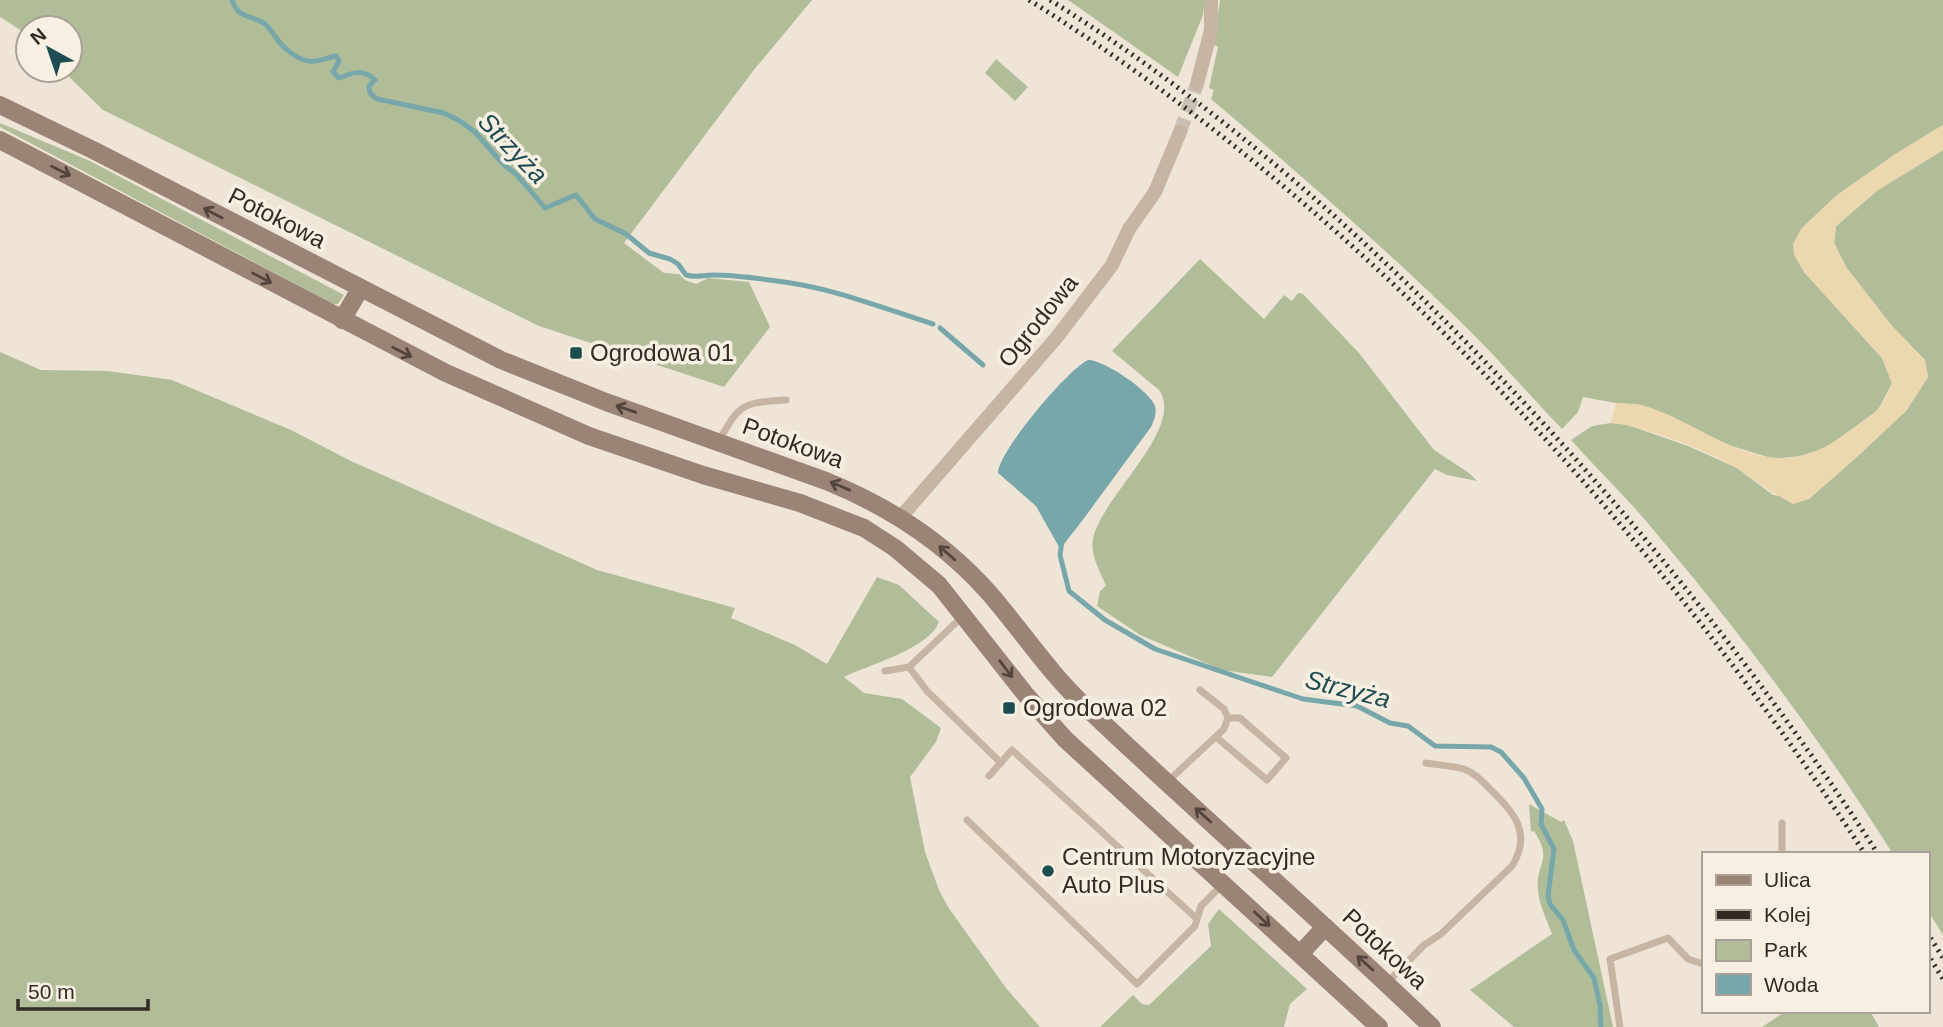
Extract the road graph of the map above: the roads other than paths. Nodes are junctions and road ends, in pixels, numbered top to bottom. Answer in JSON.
{"nodes":[{"id":1,"x":1211,"y":0,"type":"edge"},
{"id":2,"x":1197,"y":84,"type":"tunnel mouth"},
{"id":3,"x":0,"y":105,"type":"edge"},
{"id":4,"x":1180,"y":132,"type":"tunnel mouth"},
{"id":5,"x":0,"y":140,"type":"edge"},
{"id":6,"x":360,"y":289,"type":"junction"},
{"id":7,"x":342,"y":320,"type":"junction"},
{"id":8,"x":786,"y":400,"type":"dead end"},
{"id":9,"x":719,"y":442,"type":"junction"},
{"id":10,"x":900,"y":518,"type":"junction"},
{"id":11,"x":988,"y":592,"type":"junction"},
{"id":12,"x":965,"y":615,"type":"junction"},
{"id":13,"x":909,"y":667,"type":"junction"},
{"id":14,"x":885,"y":670,"type":"dead end"},
{"id":15,"x":1200,"y":690,"type":"dead end"},
{"id":16,"x":1228,"y":718,"type":"junction"},
{"id":17,"x":1216,"y":737,"type":"junction"},
{"id":18,"x":1000,"y":763,"type":"junction"},
{"id":19,"x":1426,"y":763,"type":"dead end"},
{"id":20,"x":989,"y":776,"type":"dead end"},
{"id":21,"x":1167,"y":782,"type":"junction"},
{"id":22,"x":967,"y":820,"type":"dead end"},
{"id":23,"x":1782,"y":823,"type":"dead end"},
{"id":24,"x":1782,"y":852,"type":"edge"},
{"id":25,"x":1223,"y":883,"type":"junction"},
{"id":26,"x":1196,"y":918,"type":"junction"},
{"id":27,"x":1325,"y":927,"type":"junction"},
{"id":28,"x":1300,"y":954,"type":"junction"},
{"id":29,"x":1702,"y":964,"type":"edge"},
{"id":30,"x":1387,"y":983,"type":"junction"},
{"id":31,"x":1351,"y":1001,"type":"junction"},
{"id":32,"x":1363,"y":1027,"type":"edge"},
{"id":33,"x":1379,"y":1027,"type":"edge"},
{"id":34,"x":1433,"y":1027,"type":"edge"},
{"id":35,"x":1620,"y":1027,"type":"edge"}],
"edges":[{"from":1,"to":2,"type":"street"},
{"from":6,"to":3,"type":"main road","name":"Potokowa","one_way":true},
{"from":4,"to":10,"type":"street","name":"Ogrodowa"},
{"from":5,"to":7,"type":"main road","one_way":true},
{"from":6,"to":7,"type":"main road"},
{"from":9,"to":6,"type":"main road","name":"Potokowa","one_way":true},
{"from":7,"to":12,"type":"main road","one_way":true},
{"from":8,"to":9,"type":"lane"},
{"from":10,"to":9,"type":"main road","name":"Potokowa","one_way":true},
{"from":11,"to":10,"type":"main road","name":"Potokowa","one_way":true},
{"from":11,"to":12,"type":"main road"},
{"from":11,"to":21,"type":"main road","name":"Potokowa"},
{"from":12,"to":13,"type":"lane"},
{"from":12,"to":25,"type":"main road","one_way":true},
{"from":13,"to":14,"type":"lane"},
{"from":13,"to":18,"type":"lane"},
{"from":15,"to":16,"type":"lane"},
{"from":16,"to":17,"type":"lane"},
{"from":16,"to":17,"type":"lane"},
{"from":17,"to":21,"type":"lane"},
{"from":18,"to":20,"type":"lane"},
{"from":18,"to":26,"type":"lane"},
{"from":19,"to":30,"type":"lane"},
{"from":27,"to":21,"type":"main road","name":"Potokowa","one_way":true},
{"from":22,"to":26,"type":"lane"},
{"from":23,"to":24,"type":"lane"},
{"from":25,"to":26,"type":"lane"},
{"from":25,"to":28,"type":"main road","one_way":true},
{"from":27,"to":28,"type":"main road"},
{"from":30,"to":27,"type":"main road","name":"Potokowa","one_way":true},
{"from":28,"to":31,"type":"main road"},
{"from":29,"to":35,"type":"lane"},
{"from":30,"to":34,"type":"main road","name":"Potokowa"},
{"from":31,"to":32,"type":"main road"},
{"from":31,"to":33,"type":"main road"}]}
